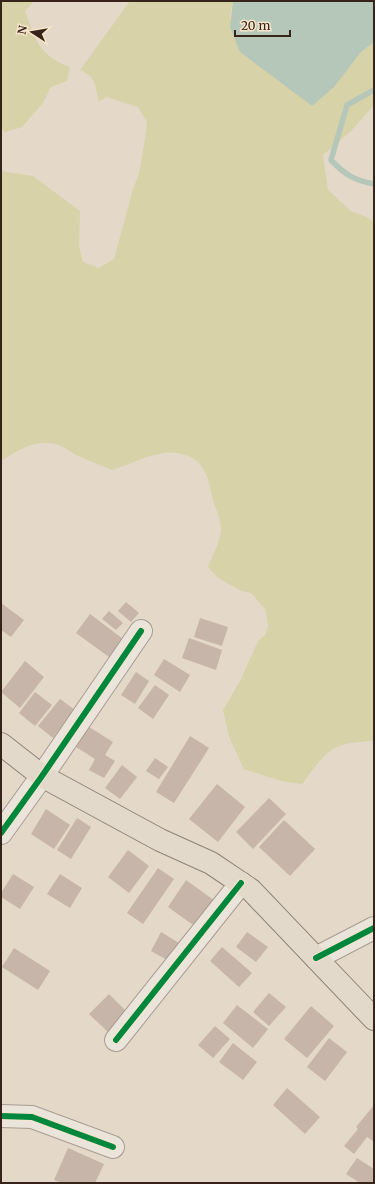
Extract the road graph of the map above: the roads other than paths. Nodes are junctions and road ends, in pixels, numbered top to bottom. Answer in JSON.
{"nodes":[{"id":1,"x":141,"y":631,"type":"dead end"},
{"id":2,"x":1,"y":744,"type":"edge"},
{"id":3,"x":42,"y":776,"type":"junction"},
{"id":4,"x":1,"y":833,"type":"edge"},
{"id":5,"x":241,"y":883,"type":"junction"},
{"id":6,"x":374,"y":928,"type":"edge"},
{"id":7,"x":316,"y":958,"type":"junction"},
{"id":8,"x":374,"y":1019,"type":"edge"},
{"id":9,"x":116,"y":1040,"type":"dead end"},
{"id":10,"x":1,"y":1116,"type":"edge"},
{"id":11,"x":113,"y":1147,"type":"dead end"}],
"edges":[{"from":1,"to":3,"type":"street"},
{"from":2,"to":3,"type":"main road"},
{"from":3,"to":4,"type":"street"},
{"from":3,"to":5,"type":"main road"},
{"from":5,"to":7,"type":"main road"},
{"from":5,"to":9,"type":"street"},
{"from":6,"to":7,"type":"street"},
{"from":7,"to":8,"type":"main road"},
{"from":10,"to":11,"type":"street"}]}
